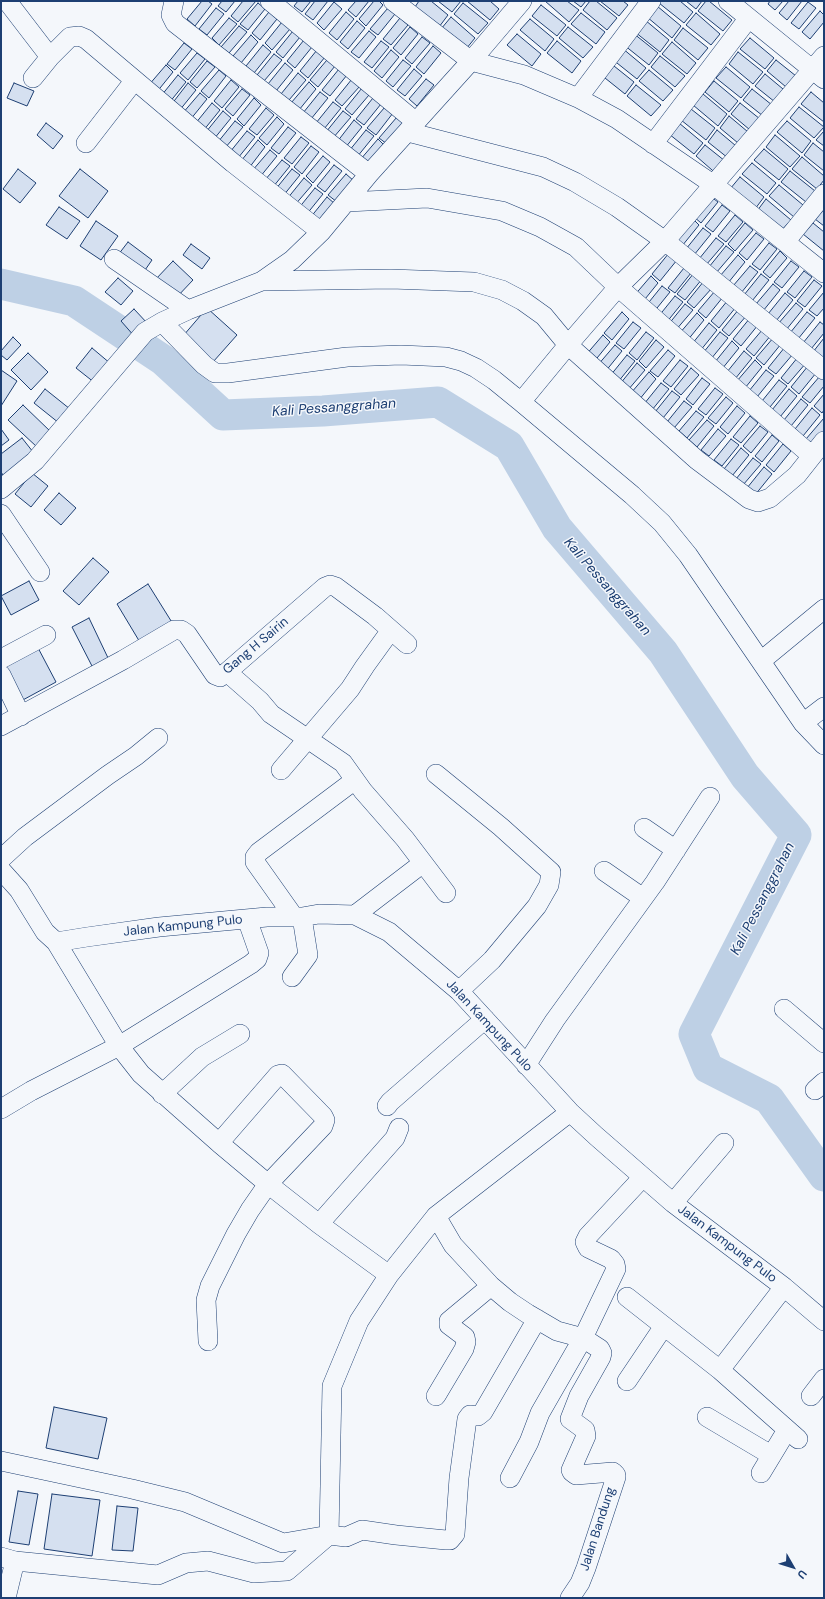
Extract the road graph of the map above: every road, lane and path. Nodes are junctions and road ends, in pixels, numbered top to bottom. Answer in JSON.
{"nodes":[{"id":1,"x":7,"y":1,"type":"edge"},
{"id":2,"x":174,"y":1,"type":"edge"},
{"id":3,"x":270,"y":1,"type":"edge"},
{"id":4,"x":522,"y":1,"type":"edge"},
{"id":5,"x":651,"y":1,"type":"edge"},
{"id":6,"x":728,"y":1,"type":"edge"},
{"id":7,"x":403,"y":4,"type":"edge"},
{"id":8,"x":748,"y":19,"type":"junction"},
{"id":9,"x":50,"y":56,"type":"junction"},
{"id":10,"x":471,"y":61,"type":"junction"},
{"id":11,"x":820,"y":68,"type":"edge"},
{"id":12,"x":33,"y":78,"type":"dead end"},
{"id":13,"x":134,"y":81,"type":"junction"},
{"id":14,"x":578,"y":98,"type":"junction"},
{"id":15,"x":412,"y":127,"type":"junction"},
{"id":16,"x":86,"y":143,"type":"dead end"},
{"id":17,"x":653,"y":144,"type":"junction"},
{"id":18,"x":369,"y":174,"type":"junction"},
{"id":19,"x":714,"y":185,"type":"junction"},
{"id":20,"x":824,"y":194,"type":"edge"},
{"id":21,"x":347,"y":202,"type":"junction"},
{"id":22,"x":321,"y":232,"type":"junction"},
{"id":23,"x":665,"y":241,"type":"junction"},
{"id":24,"x":785,"y":242,"type":"junction"},
{"id":25,"x":114,"y":259,"type":"dead end"},
{"id":26,"x":824,"y":273,"type":"edge"},
{"id":27,"x":262,"y":281,"type":"junction"},
{"id":28,"x":618,"y":287,"type":"junction"},
{"id":29,"x":188,"y":310,"type":"junction"},
{"id":30,"x":162,"y":322,"type":"junction"},
{"id":31,"x":568,"y":345,"type":"junction"},
{"id":32,"x":824,"y":370,"type":"edge"},
{"id":33,"x":521,"y":402,"type":"junction"},
{"id":34,"x":824,"y":441,"type":"edge"},
{"id":35,"x":812,"y":456,"type":"junction"},
{"id":36,"x":1,"y":489,"type":"edge"},
{"id":37,"x":1,"y":514,"type":"edge"},
{"id":38,"x":40,"y":572,"type":"dead end"},
{"id":39,"x":824,"y":609,"type":"edge"},
{"id":40,"x":392,"y":630,"type":"junction"},
{"id":41,"x":46,"y":635,"type":"dead end"},
{"id":42,"x":407,"y":644,"type":"dead end"},
{"id":43,"x":1,"y":659,"type":"edge"},
{"id":44,"x":761,"y":661,"type":"junction"},
{"id":45,"x":227,"y":672,"type":"junction"},
{"id":46,"x":1,"y":675,"type":"edge"},
{"id":47,"x":824,"y":707,"type":"edge"},
{"id":48,"x":21,"y":716,"type":"junction"},
{"id":49,"x":803,"y":723,"type":"junction"},
{"id":50,"x":1,"y":726,"type":"edge"},
{"id":51,"x":158,"y":738,"type":"dead end"},
{"id":52,"x":308,"y":738,"type":"junction"},
{"id":53,"x":824,"y":745,"type":"edge"},
{"id":54,"x":281,"y":770,"type":"dead end"},
{"id":55,"x":436,"y":774,"type":"dead end"},
{"id":56,"x":355,"y":780,"type":"junction"},
{"id":57,"x":710,"y":797,"type":"dead end"},
{"id":58,"x":644,"y":828,"type":"dead end"},
{"id":59,"x":676,"y":850,"type":"junction"},
{"id":60,"x":1,"y":859,"type":"edge"},
{"id":61,"x":424,"y":863,"type":"junction"},
{"id":62,"x":1,"y":870,"type":"edge"},
{"id":63,"x":604,"y":871,"type":"dead end"},
{"id":64,"x":446,"y":893,"type":"dead end"},
{"id":65,"x":643,"y":898,"type":"junction"},
{"id":66,"x":355,"y":915,"type":"junction"},
{"id":67,"x":298,"y":917,"type":"junction"},
{"id":68,"x":247,"y":919,"type":"junction"},
{"id":69,"x":56,"y":942,"type":"junction"},
{"id":70,"x":292,"y":977,"type":"dead end"},
{"id":71,"x":459,"y":991,"type":"junction"},
{"id":72,"x":784,"y":1009,"type":"dead end"},
{"id":73,"x":486,"y":1019,"type":"junction"},
{"id":74,"x":240,"y":1034,"type":"dead end"},
{"id":75,"x":824,"y":1043,"type":"edge"},
{"id":76,"x":119,"y":1046,"type":"junction"},
{"id":77,"x":526,"y":1065,"type":"junction"},
{"id":78,"x":162,"y":1094,"type":"junction"},
{"id":79,"x":387,"y":1106,"type":"dead end"},
{"id":80,"x":1,"y":1109,"type":"edge"},
{"id":81,"x":570,"y":1112,"type":"junction"},
{"id":82,"x":399,"y":1128,"type":"dead end"},
{"id":83,"x":219,"y":1143,"type":"junction"},
{"id":84,"x":724,"y":1143,"type":"dead end"},
{"id":85,"x":643,"y":1176,"type":"junction"},
{"id":86,"x":268,"y":1184,"type":"junction"},
{"id":87,"x":673,"y":1203,"type":"junction"},
{"id":88,"x":436,"y":1216,"type":"junction"},
{"id":89,"x":319,"y":1224,"type":"junction"},
{"id":90,"x":389,"y":1274,"type":"junction"},
{"id":91,"x":491,"y":1286,"type":"junction"},
{"id":92,"x":784,"y":1287,"type":"junction"},
{"id":93,"x":627,"y":1297,"type":"dead end"},
{"id":94,"x":537,"y":1319,"type":"junction"},
{"id":95,"x":824,"y":1321,"type":"edge"},
{"id":96,"x":664,"y":1326,"type":"junction"},
{"id":97,"x":583,"y":1338,"type":"junction"},
{"id":98,"x":208,"y":1341,"type":"dead end"},
{"id":99,"x":720,"y":1370,"type":"junction"},
{"id":100,"x":824,"y":1379,"type":"edge"},
{"id":101,"x":628,"y":1381,"type":"dead end"},
{"id":102,"x":436,"y":1396,"type":"dead end"},
{"id":103,"x":811,"y":1396,"type":"dead end"},
{"id":104,"x":707,"y":1417,"type":"dead end"},
{"id":105,"x":771,"y":1455,"type":"junction"},
{"id":106,"x":1,"y":1461,"type":"edge"},
{"id":107,"x":761,"y":1473,"type":"dead end"},
{"id":108,"x":510,"y":1478,"type":"dead end"},
{"id":109,"x":329,"y":1535,"type":"junction"},
{"id":110,"x":8,"y":1559,"type":"edge"},
{"id":111,"x":6,"y":1598,"type":"edge"},
{"id":112,"x":570,"y":1598,"type":"edge"}],
"edges":[{"from":1,"to":9,"type":"street"},
{"from":2,"to":18,"type":"street"},
{"from":3,"to":15,"type":"street"},
{"from":4,"to":10,"type":"street"},
{"from":5,"to":14,"type":"street"},
{"from":6,"to":8,"type":"street"},
{"from":7,"to":10,"type":"street"},
{"from":8,"to":11,"type":"street"},
{"from":8,"to":17,"type":"street"},
{"from":9,"to":12,"type":"street"},
{"from":9,"to":13,"type":"street"},
{"from":10,"to":14,"type":"street"},
{"from":10,"to":15,"type":"street"},
{"from":11,"to":19,"type":"street"},
{"from":13,"to":16,"type":"street"},
{"from":13,"to":22,"type":"street"},
{"from":14,"to":17,"type":"street"},
{"from":15,"to":18,"type":"street"},
{"from":15,"to":23,"type":"street"},
{"from":17,"to":19,"type":"street"},
{"from":18,"to":21,"type":"street"},
{"from":19,"to":23,"type":"street"},
{"from":19,"to":24,"type":"street"},
{"from":20,"to":24,"type":"street"},
{"from":21,"to":22,"type":"street"},
{"from":21,"to":28,"type":"street"},
{"from":22,"to":27,"type":"street"},
{"from":23,"to":28,"type":"street"},
{"from":23,"to":32,"type":"street"},
{"from":24,"to":26,"type":"street"},
{"from":25,"to":29,"type":"street"},
{"from":27,"to":29,"type":"street"},
{"from":27,"to":31,"type":"street"},
{"from":28,"to":31,"type":"street"},
{"from":28,"to":35,"type":"street"},
{"from":29,"to":30,"type":"street"},
{"from":30,"to":33,"type":"street"},
{"from":30,"to":36,"type":"street"},
{"from":31,"to":33,"type":"street"},
{"from":31,"to":35,"type":"street"},
{"from":33,"to":44,"type":"street"},
{"from":34,"to":35,"type":"street"},
{"from":37,"to":38,"type":"street"},
{"from":39,"to":44,"type":"street"},
{"from":40,"to":42,"type":"street","name":"Gang H Sairin"},
{"from":40,"to":45,"type":"street","name":"Gang H Sairin"},
{"from":40,"to":52,"type":"street"},
{"from":41,"to":43,"type":"street"},
{"from":44,"to":49,"type":"street"},
{"from":45,"to":48,"type":"street","name":"Gang H Sairin"},
{"from":45,"to":52,"type":"street"},
{"from":46,"to":48,"type":"street"},
{"from":47,"to":49,"type":"street"},
{"from":48,"to":50,"type":"street","name":"Gang H Sairin"},
{"from":49,"to":53,"type":"street"},
{"from":51,"to":60,"type":"street"},
{"from":52,"to":54,"type":"street"},
{"from":52,"to":56,"type":"street"},
{"from":55,"to":71,"type":"street"},
{"from":56,"to":61,"type":"street"},
{"from":56,"to":67,"type":"street"},
{"from":57,"to":59,"type":"street"},
{"from":58,"to":59,"type":"street"},
{"from":59,"to":65,"type":"street"},
{"from":61,"to":64,"type":"street"},
{"from":61,"to":66,"type":"street"},
{"from":62,"to":69,"type":"street"},
{"from":63,"to":65,"type":"street"},
{"from":65,"to":77,"type":"street"},
{"from":66,"to":67,"type":"street","name":"Jalan Kampung Pulo"},
{"from":66,"to":71,"type":"street","name":"Jalan Kampung Pulo"},
{"from":67,"to":68,"type":"street","name":"Jalan Kampung Pulo"},
{"from":67,"to":70,"type":"street"},
{"from":68,"to":69,"type":"street","name":"Jalan Kampung Pulo"},
{"from":68,"to":76,"type":"street"},
{"from":69,"to":76,"type":"street"},
{"from":71,"to":73,"type":"street","name":"Jalan Kampung Pulo"},
{"from":72,"to":75,"type":"street"},
{"from":73,"to":77,"type":"street","name":"Jalan Kampung Pulo"},
{"from":73,"to":79,"type":"street"},
{"from":74,"to":78,"type":"street"},
{"from":76,"to":78,"type":"street"},
{"from":76,"to":80,"type":"street"},
{"from":77,"to":81,"type":"street","name":"Jalan Kampung Pulo"},
{"from":78,"to":83,"type":"street"},
{"from":81,"to":85,"type":"street","name":"Jalan Kampung Pulo"},
{"from":81,"to":88,"type":"street"},
{"from":82,"to":89,"type":"street"},
{"from":83,"to":86,"type":"street"},
{"from":83,"to":86,"type":"street"},
{"from":84,"to":87,"type":"street"},
{"from":85,"to":87,"type":"street","name":"Jalan Kampung Pulo"},
{"from":85,"to":97,"type":"street"},
{"from":86,"to":89,"type":"street"},
{"from":86,"to":98,"type":"street"},
{"from":87,"to":92,"type":"street","name":"Jalan Kampung Pulo"},
{"from":88,"to":90,"type":"street"},
{"from":88,"to":91,"type":"street"},
{"from":89,"to":90,"type":"street"},
{"from":90,"to":109,"type":"street"},
{"from":91,"to":94,"type":"street"},
{"from":91,"to":102,"type":"street"},
{"from":92,"to":95,"type":"street","name":"Jalan Kampung Pulo"},
{"from":92,"to":99,"type":"street"},
{"from":93,"to":96,"type":"street"},
{"from":94,"to":97,"type":"street"},
{"from":94,"to":109,"type":"street"},
{"from":96,"to":99,"type":"street"},
{"from":96,"to":101,"type":"street"},
{"from":97,"to":108,"type":"street"},
{"from":97,"to":112,"type":"street","name":"Jalan Bandung"},
{"from":99,"to":105,"type":"street"},
{"from":100,"to":103,"type":"street"},
{"from":104,"to":105,"type":"street"},
{"from":105,"to":107,"type":"street"},
{"from":106,"to":109,"type":"street"},
{"from":109,"to":110,"type":"street"},
{"from":110,"to":111,"type":"street"}]}
